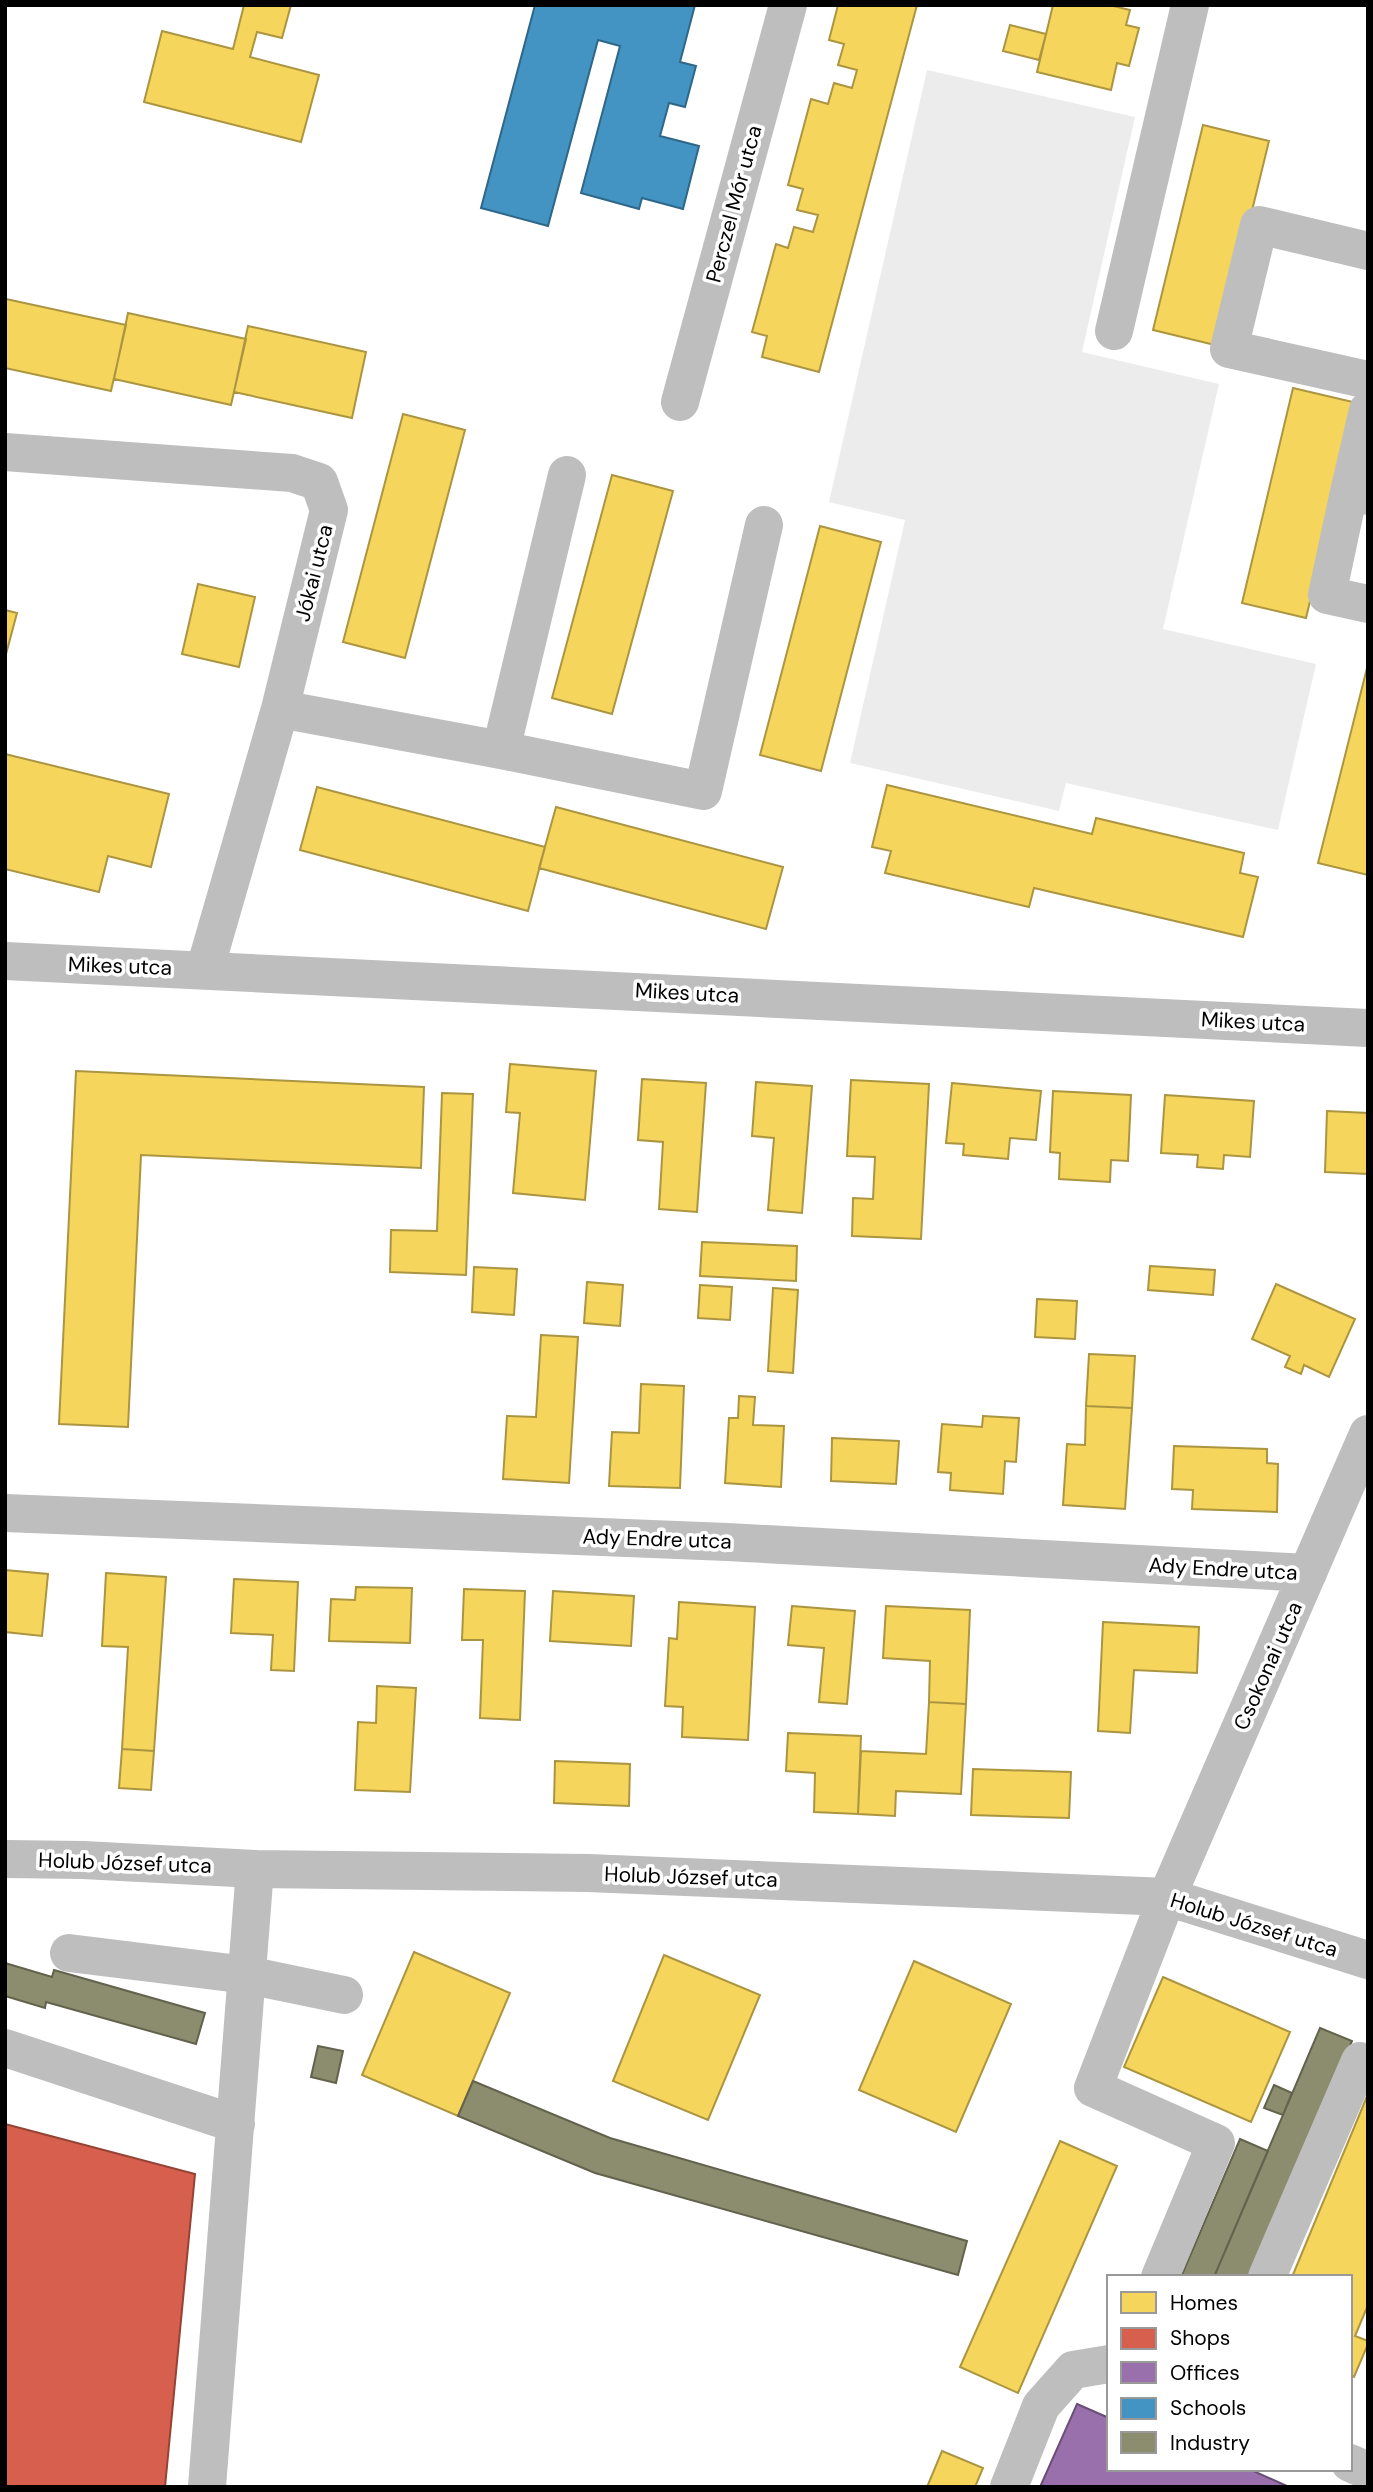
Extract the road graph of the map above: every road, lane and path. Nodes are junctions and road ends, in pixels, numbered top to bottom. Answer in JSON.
{"nodes":[{"id":1,"x":788,"y":5,"type":"edge"},
{"id":2,"x":1190,"y":5,"type":"edge"},
{"id":3,"x":1368,"y":251,"type":"edge"},
{"id":4,"x":1114,"y":331,"type":"dead end"},
{"id":5,"x":1368,"y":380,"type":"edge"},
{"id":6,"x":680,"y":402,"type":"dead end"},
{"id":7,"x":1368,"y":410,"type":"edge"},
{"id":8,"x":5,"y":452,"type":"edge"},
{"id":9,"x":567,"y":475,"type":"dead end"},
{"id":10,"x":1358,"y":494,"type":"edge"},
{"id":11,"x":764,"y":524,"type":"dead end"},
{"id":12,"x":1368,"y":604,"type":"edge"},
{"id":13,"x":280,"y":709,"type":"junction"},
{"id":14,"x":501,"y":750,"type":"junction"},
{"id":15,"x":5,"y":961,"type":"edge"},
{"id":16,"x":205,"y":969,"type":"junction"},
{"id":17,"x":1368,"y":1028,"type":"edge"},
{"id":18,"x":1368,"y":1434,"type":"edge"},
{"id":19,"x":5,"y":1513,"type":"edge"},
{"id":20,"x":1308,"y":1573,"type":"junction"},
{"id":21,"x":5,"y":1859,"type":"edge"},
{"id":22,"x":256,"y":1869,"type":"junction"},
{"id":23,"x":1167,"y":1897,"type":"junction"},
{"id":24,"x":69,"y":1953,"type":"dead end"},
{"id":25,"x":1368,"y":1960,"type":"edge"},
{"id":26,"x":247,"y":1975,"type":"junction"},
{"id":27,"x":344,"y":1995,"type":"dead end"},
{"id":28,"x":5,"y":2048,"type":"edge"},
{"id":29,"x":1360,"y":2061,"type":"dead end"},
{"id":30,"x":236,"y":2124,"type":"junction"},
{"id":31,"x":1161,"y":2275,"type":"edge"},
{"id":32,"x":1269,"y":2275,"type":"edge"},
{"id":33,"x":1107,"y":2364,"type":"edge"},
{"id":34,"x":1352,"y":2464,"type":"edge"},
{"id":35,"x":1368,"y":2471,"type":"edge"},
{"id":36,"x":207,"y":2487,"type":"edge"},
{"id":37,"x":1009,"y":2487,"type":"edge"}],
"edges":[{"from":1,"to":6,"type":"street","name":"Perczel Mór utca"},
{"from":2,"to":4,"type":"street"},
{"from":3,"to":5,"type":"street"},
{"from":7,"to":10,"type":"street"},
{"from":8,"to":13,"type":"street","name":"Jókai utca"},
{"from":9,"to":14,"type":"street"},
{"from":10,"to":12,"type":"street"},
{"from":11,"to":14,"type":"street"},
{"from":13,"to":14,"type":"street"},
{"from":13,"to":16,"type":"street","name":"Jókai utca"},
{"from":15,"to":16,"type":"street","name":"Mikes utca"},
{"from":16,"to":17,"type":"street","name":"Mikes utca"},
{"from":18,"to":20,"type":"street","name":"Csokonai utca"},
{"from":19,"to":20,"type":"street","name":"Ady Endre utca"},
{"from":20,"to":23,"type":"street","name":"Csokonai utca"},
{"from":21,"to":22,"type":"street","name":"Holub József utca"},
{"from":22,"to":23,"type":"street","name":"Holub József utca"},
{"from":22,"to":26,"type":"street"},
{"from":23,"to":25,"type":"street","name":"Holub József utca"},
{"from":23,"to":31,"type":"street","name":"Csokonai utca"},
{"from":24,"to":26,"type":"street"},
{"from":26,"to":27,"type":"street"},
{"from":26,"to":30,"type":"street"},
{"from":28,"to":30,"type":"street"},
{"from":29,"to":32,"type":"street"},
{"from":30,"to":36,"type":"street"},
{"from":33,"to":37,"type":"street"},
{"from":34,"to":35,"type":"street"}]}
